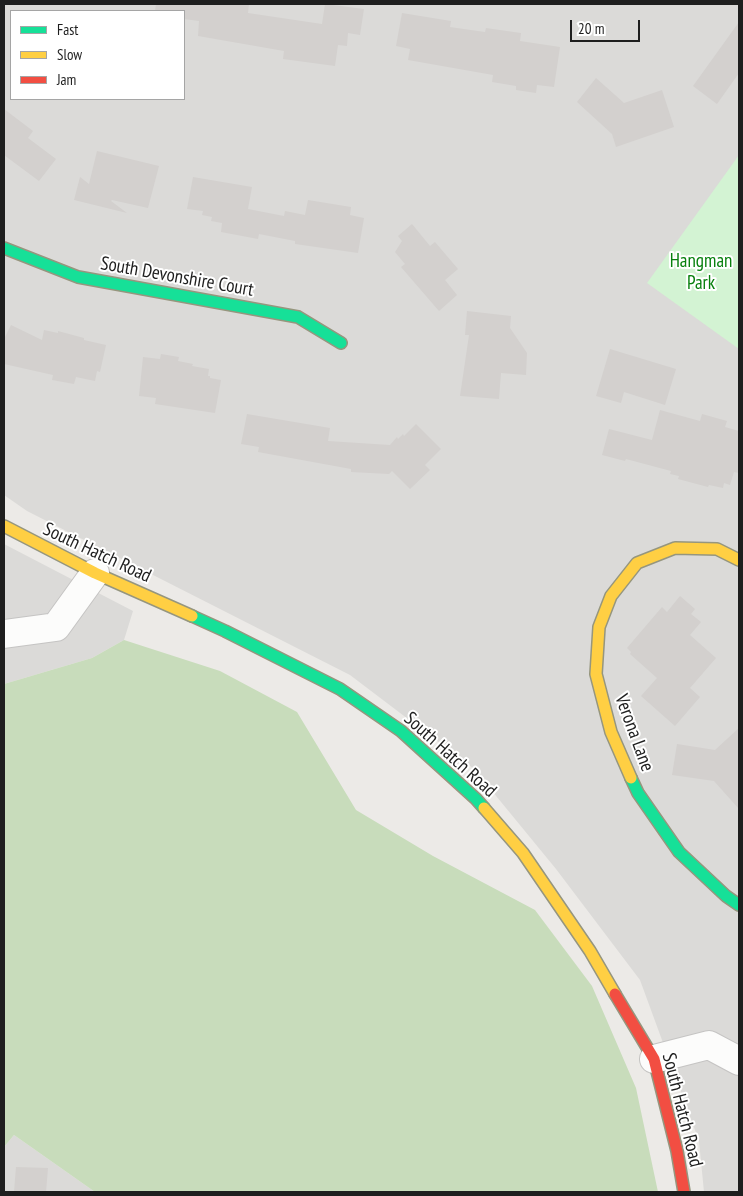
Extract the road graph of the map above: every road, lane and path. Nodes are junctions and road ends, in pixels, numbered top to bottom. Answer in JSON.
{"nodes":[{"id":1,"x":4,"y":248,"type":"edge"},
{"id":2,"x":341,"y":343,"type":"dead end"},
{"id":3,"x":4,"y":526,"type":"edge"},
{"id":4,"x":739,"y":560,"type":"edge"},
{"id":5,"x":96,"y":573,"type":"junction"},
{"id":6,"x":4,"y":634,"type":"edge"},
{"id":7,"x":739,"y":905,"type":"edge"},
{"id":8,"x":654,"y":1059,"type":"junction"},
{"id":9,"x":739,"y":1061,"type":"edge"},
{"id":10,"x":684,"y":1192,"type":"edge"}],
"edges":[{"from":1,"to":2,"type":"main road","name":"South Devonshire Court"},
{"from":3,"to":5,"type":"main road","name":"South Hatch Road"},
{"from":4,"to":7,"type":"main road","name":"Verona Lane"},
{"from":5,"to":6,"type":"street"},
{"from":5,"to":8,"type":"main road","name":"South Hatch Road"},
{"from":8,"to":9,"type":"street"},
{"from":8,"to":10,"type":"main road","name":"South Hatch Road"}]}
